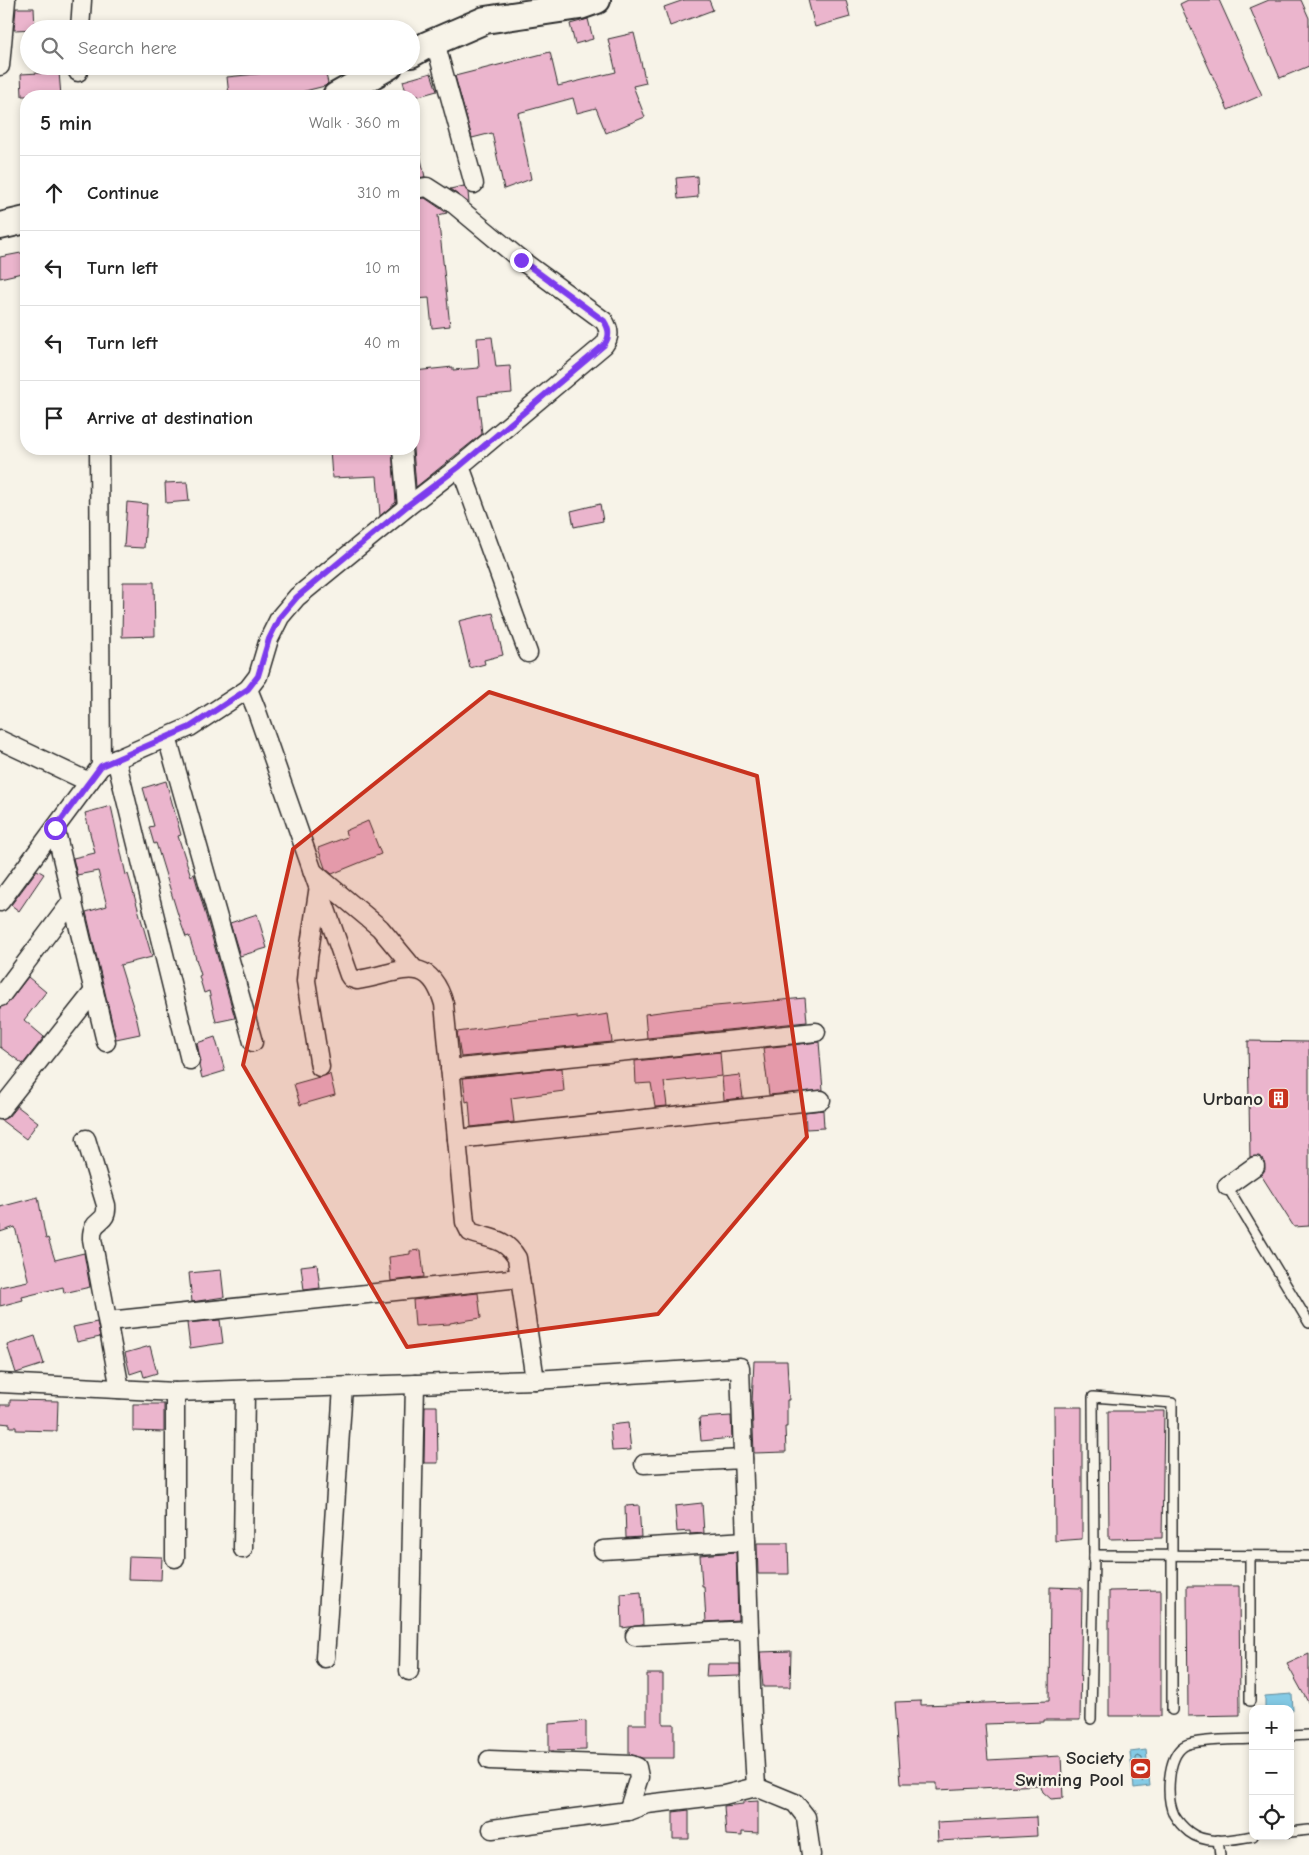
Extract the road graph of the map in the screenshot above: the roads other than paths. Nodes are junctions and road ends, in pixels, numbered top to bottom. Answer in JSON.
{"nodes":[{"id":1,"x":6,"y":0,"type":"edge"},
{"id":2,"x":82,"y":0,"type":"edge"},
{"id":3,"x":597,"y":0,"type":"edge"},
{"id":4,"x":81,"y":20,"type":"edge"},
{"id":5,"x":435,"y":42,"type":"junction"},
{"id":6,"x":420,"y":50,"type":"edge"},
{"id":7,"x":0,"y":66,"type":"edge"},
{"id":8,"x":379,"y":75,"type":"edge"},
{"id":9,"x":362,"y":90,"type":"edge"},
{"id":10,"x":474,"y":184,"type":"dead end"},
{"id":11,"x":420,"y":188,"type":"edge"},
{"id":12,"x":20,"y":221,"type":"edge"},
{"id":13,"x":0,"y":226,"type":"edge"},
{"id":14,"x":99,"y":455,"type":"edge"},
{"id":15,"x":403,"y":455,"type":"edge"},
{"id":16,"x":460,"y":466,"type":"junction"},
{"id":17,"x":407,"y":506,"type":"junction"},
{"id":18,"x":528,"y":654,"type":"dead end"},
{"id":19,"x":248,"y":689,"type":"junction"},
{"id":20,"x":166,"y":737,"type":"junction"},
{"id":21,"x":0,"y":740,"type":"edge"},
{"id":22,"x":108,"y":762,"type":"junction"},
{"id":23,"x":89,"y":782,"type":"junction"},
{"id":24,"x":55,"y":828,"type":"junction"},
{"id":25,"x":312,"y":870,"type":"junction"},
{"id":26,"x":319,"y":890,"type":"junction"},
{"id":27,"x":73,"y":900,"type":"junction"},
{"id":28,"x":0,"y":902,"type":"edge"},
{"id":29,"x":414,"y":969,"type":"junction"},
{"id":30,"x":94,"y":991,"type":"junction"},
{"id":31,"x":0,"y":997,"type":"edge"},
{"id":32,"x":816,"y":1032,"type":"dead end"},
{"id":33,"x":106,"y":1042,"type":"dead end"},
{"id":34,"x":253,"y":1042,"type":"dead end"},
{"id":35,"x":190,"y":1060,"type":"dead end"},
{"id":36,"x":320,"y":1067,"type":"dead end"},
{"id":37,"x":450,"y":1069,"type":"junction"},
{"id":38,"x":821,"y":1100,"type":"dead end"},
{"id":39,"x":0,"y":1110,"type":"edge"},
{"id":40,"x":86,"y":1139,"type":"dead end"},
{"id":41,"x":457,"y":1139,"type":"junction"},
{"id":42,"x":1256,"y":1166,"type":"dead end"},
{"id":43,"x":1227,"y":1186,"type":"joint"},
{"id":44,"x":520,"y":1278,"type":"junction"},
{"id":45,"x":108,"y":1321,"type":"junction"},
{"id":46,"x":1309,"y":1324,"type":"edge"},
{"id":47,"x":535,"y":1380,"type":"junction"},
{"id":48,"x":0,"y":1383,"type":"edge"},
{"id":49,"x":415,"y":1384,"type":"junction"},
{"id":50,"x":342,"y":1387,"type":"junction"},
{"id":51,"x":120,"y":1390,"type":"junction"},
{"id":52,"x":245,"y":1390,"type":"junction"},
{"id":53,"x":175,"y":1392,"type":"junction"},
{"id":54,"x":743,"y":1459,"type":"junction"},
{"id":55,"x":644,"y":1464,"type":"dead end"},
{"id":56,"x":746,"y":1541,"type":"junction"},
{"id":57,"x":243,"y":1549,"type":"dead end"},
{"id":58,"x":603,"y":1550,"type":"dead end"},
{"id":59,"x":1094,"y":1555,"type":"junction"},
{"id":60,"x":1172,"y":1555,"type":"junction"},
{"id":61,"x":1309,"y":1556,"type":"edge"},
{"id":62,"x":1250,"y":1557,"type":"junction"},
{"id":63,"x":175,"y":1558,"type":"dead end"},
{"id":64,"x":749,"y":1630,"type":"junction"},
{"id":65,"x":635,"y":1636,"type":"dead end"},
{"id":66,"x":325,"y":1658,"type":"dead end"},
{"id":67,"x":409,"y":1671,"type":"dead end"},
{"id":68,"x":1250,"y":1701,"type":"dead end"},
{"id":69,"x":1172,"y":1710,"type":"dead end"},
{"id":70,"x":1091,"y":1719,"type":"dead end"},
{"id":71,"x":1309,"y":1735,"type":"edge"},
{"id":72,"x":1294,"y":1736,"type":"edge"},
{"id":73,"x":1249,"y":1739,"type":"edge"},
{"id":74,"x":489,"y":1760,"type":"dead end"},
{"id":75,"x":756,"y":1787,"type":"junction"},
{"id":76,"x":628,"y":1811,"type":"junction"},
{"id":77,"x":492,"y":1829,"type":"dead end"},
{"id":78,"x":1309,"y":1830,"type":"edge"},
{"id":79,"x":1294,"y":1832,"type":"edge"},
{"id":80,"x":1249,"y":1836,"type":"edge"},
{"id":81,"x":1218,"y":1840,"type":"junction"},
{"id":82,"x":811,"y":1855,"type":"edge"},
{"id":83,"x":1220,"y":1855,"type":"edge"}],
"edges":[{"from":1,"to":7,"type":"street"},
{"from":2,"to":4,"type":"street"},
{"from":3,"to":5,"type":"main road"},
{"from":5,"to":6,"type":"main road"},
{"from":5,"to":10,"type":"street"},
{"from":8,"to":9,"type":"main road"},
{"from":11,"to":16,"type":"street"},
{"from":12,"to":13,"type":"main road"},
{"from":14,"to":22,"type":"street"},
{"from":15,"to":17,"type":"street"},
{"from":16,"to":17,"type":"street"},
{"from":16,"to":18,"type":"street"},
{"from":17,"to":19,"type":"street"},
{"from":19,"to":20,"type":"street"},
{"from":19,"to":25,"type":"street"},
{"from":20,"to":22,"type":"street"},
{"from":20,"to":34,"type":"street"},
{"from":21,"to":23,"type":"street"},
{"from":22,"to":23,"type":"street"},
{"from":22,"to":35,"type":"street"},
{"from":23,"to":24,"type":"street"},
{"from":24,"to":27,"type":"street"},
{"from":24,"to":28,"type":"street"},
{"from":25,"to":26,"type":"street"},
{"from":25,"to":29,"type":"street"},
{"from":26,"to":29,"type":"street"},
{"from":26,"to":36,"type":"street"},
{"from":27,"to":30,"type":"street"},
{"from":27,"to":31,"type":"street"},
{"from":29,"to":37,"type":"street"},
{"from":30,"to":33,"type":"street"},
{"from":30,"to":39,"type":"street"},
{"from":32,"to":37,"type":"street"},
{"from":37,"to":41,"type":"street"},
{"from":38,"to":41,"type":"street"},
{"from":40,"to":45,"type":"street"},
{"from":41,"to":44,"type":"street"},
{"from":42,"to":43,"type":"street"},
{"from":43,"to":46,"type":"lane"},
{"from":44,"to":45,"type":"street"},
{"from":44,"to":47,"type":"street"},
{"from":45,"to":51,"type":"street"},
{"from":47,"to":49,"type":"street"},
{"from":47,"to":54,"type":"street"},
{"from":48,"to":51,"type":"street"},
{"from":49,"to":50,"type":"street"},
{"from":49,"to":67,"type":"street"},
{"from":50,"to":52,"type":"street"},
{"from":50,"to":66,"type":"street"},
{"from":51,"to":53,"type":"street"},
{"from":52,"to":53,"type":"street"},
{"from":52,"to":57,"type":"street"},
{"from":53,"to":63,"type":"street"},
{"from":54,"to":55,"type":"street"},
{"from":54,"to":56,"type":"street"},
{"from":56,"to":58,"type":"street"},
{"from":56,"to":64,"type":"street"},
{"from":59,"to":60,"type":"lane"},
{"from":59,"to":60,"type":"lane"},
{"from":59,"to":70,"type":"lane"},
{"from":60,"to":62,"type":"lane"},
{"from":60,"to":69,"type":"lane"},
{"from":61,"to":62,"type":"lane"},
{"from":62,"to":68,"type":"lane"},
{"from":64,"to":65,"type":"street"},
{"from":64,"to":75,"type":"street"},
{"from":71,"to":72,"type":"lane"},
{"from":73,"to":81,"type":"lane"},
{"from":74,"to":76,"type":"street"},
{"from":75,"to":76,"type":"street"},
{"from":75,"to":82,"type":"street"},
{"from":76,"to":77,"type":"street"},
{"from":78,"to":79,"type":"lane"},
{"from":80,"to":81,"type":"lane"},
{"from":81,"to":83,"type":"lane"}]}
